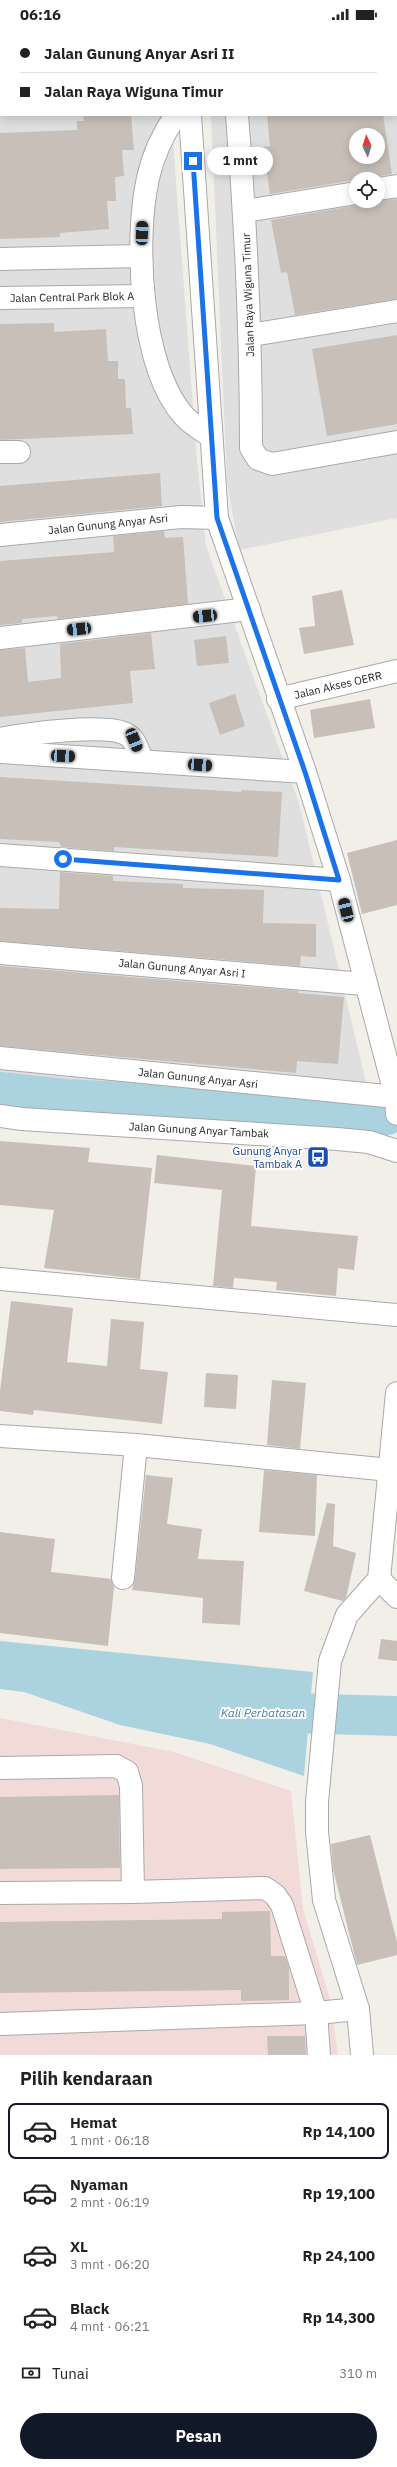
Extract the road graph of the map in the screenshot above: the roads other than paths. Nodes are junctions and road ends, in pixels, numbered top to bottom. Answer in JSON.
{"nodes":[{"id":1,"x":175,"y":116,"type":"edge"},
{"id":2,"x":190,"y":116,"type":"edge"},
{"id":3,"x":237,"y":116,"type":"edge"},
{"id":4,"x":397,"y":186,"type":"edge"},
{"id":5,"x":385,"y":189,"type":"edge"},
{"id":6,"x":349,"y":194,"type":"edge"},
{"id":7,"x":245,"y":211,"type":"junction"},
{"id":8,"x":141,"y":256,"type":"junction"},
{"id":9,"x":0,"y":259,"type":"edge"},
{"id":10,"x":143,"y":296,"type":"junction"},
{"id":11,"x":0,"y":298,"type":"edge"},
{"id":12,"x":397,"y":311,"type":"edge"},
{"id":13,"x":251,"y":335,"type":"junction"},
{"id":14,"x":210,"y":436,"type":"junction"},
{"id":15,"x":397,"y":442,"type":"edge"},
{"id":16,"x":217,"y":518,"type":"junction"},
{"id":17,"x":0,"y":535,"type":"edge"},
{"id":18,"x":249,"y":609,"type":"junction"},
{"id":19,"x":0,"y":638,"type":"edge"},
{"id":20,"x":397,"y":671,"type":"edge"},
{"id":21,"x":278,"y":699,"type":"junction"},
{"id":22,"x":0,"y":739,"type":"edge"},
{"id":23,"x":0,"y":752,"type":"edge"},
{"id":24,"x":142,"y":760,"type":"junction"},
{"id":25,"x":305,"y":772,"type":"junction"},
{"id":26,"x":0,"y":855,"type":"edge"},
{"id":27,"x":339,"y":880,"type":"junction"},
{"id":28,"x":0,"y":953,"type":"edge"},
{"id":29,"x":364,"y":984,"type":"junction"},
{"id":30,"x":0,"y":1058,"type":"edge"},
{"id":31,"x":396,"y":1106,"type":"edge"},
{"id":32,"x":0,"y":1116,"type":"edge"},
{"id":33,"x":397,"y":1151,"type":"edge"},
{"id":34,"x":0,"y":1279,"type":"edge"},
{"id":35,"x":397,"y":1315,"type":"edge"},
{"id":36,"x":397,"y":1393,"type":"edge"},
{"id":37,"x":0,"y":1436,"type":"edge"},
{"id":38,"x":136,"y":1445,"type":"junction"},
{"id":39,"x":390,"y":1470,"type":"junction"},
{"id":40,"x":123,"y":1578,"type":"dead end"},
{"id":41,"x":379,"y":1579,"type":"junction"},
{"id":42,"x":397,"y":1597,"type":"edge"},
{"id":43,"x":0,"y":1768,"type":"edge"},
{"id":44,"x":133,"y":1892,"type":"junction"},
{"id":45,"x":0,"y":1893,"type":"edge"},
{"id":46,"x":358,"y":2009,"type":"junction"},
{"id":47,"x":316,"y":2013,"type":"junction"},
{"id":48,"x":0,"y":2024,"type":"edge"},
{"id":49,"x":319,"y":2055,"type":"edge"},
{"id":50,"x":362,"y":2055,"type":"edge"}],
"edges":[{"from":1,"to":8,"type":"street"},
{"from":2,"to":14,"type":"street"},
{"from":3,"to":7,"type":"street","name":"Jalan Raya Wiguna Timur"},
{"from":4,"to":5,"type":"street"},
{"from":6,"to":7,"type":"street"},
{"from":7,"to":13,"type":"street","name":"Jalan Raya Wiguna Timur"},
{"from":8,"to":9,"type":"street"},
{"from":8,"to":10,"type":"street"},
{"from":10,"to":11,"type":"street","name":"Jalan Central Park Blok A"},
{"from":10,"to":14,"type":"street"},
{"from":12,"to":13,"type":"street"},
{"from":13,"to":15,"type":"street","name":"Jalan Raya Wiguna Timur"},
{"from":14,"to":16,"type":"street"},
{"from":16,"to":17,"type":"street","name":"Jalan Gunung Anyar Asri"},
{"from":16,"to":18,"type":"street"},
{"from":18,"to":19,"type":"street"},
{"from":18,"to":21,"type":"street"},
{"from":20,"to":21,"type":"street","name":"Jalan Akses OERR"},
{"from":21,"to":25,"type":"street"},
{"from":22,"to":24,"type":"street"},
{"from":23,"to":24,"type":"street"},
{"from":24,"to":25,"type":"street"},
{"from":25,"to":27,"type":"street"},
{"from":26,"to":27,"type":"street"},
{"from":27,"to":29,"type":"street"},
{"from":28,"to":29,"type":"street","name":"Jalan Gunung Anyar Asri I"},
{"from":29,"to":31,"type":"street"},
{"from":30,"to":31,"type":"street","name":"Jalan Gunung Anyar Asri"},
{"from":32,"to":33,"type":"street","name":"Jalan Gunung Anyar Tambak"},
{"from":34,"to":35,"type":"street"},
{"from":36,"to":39,"type":"street"},
{"from":37,"to":38,"type":"street"},
{"from":38,"to":39,"type":"street"},
{"from":38,"to":40,"type":"street"},
{"from":39,"to":41,"type":"street"},
{"from":41,"to":42,"type":"street"},
{"from":41,"to":46,"type":"street"},
{"from":43,"to":44,"type":"street"},
{"from":44,"to":45,"type":"street"},
{"from":44,"to":47,"type":"street"},
{"from":46,"to":47,"type":"street"},
{"from":46,"to":50,"type":"street"},
{"from":47,"to":48,"type":"street"},
{"from":47,"to":49,"type":"street"}]}
